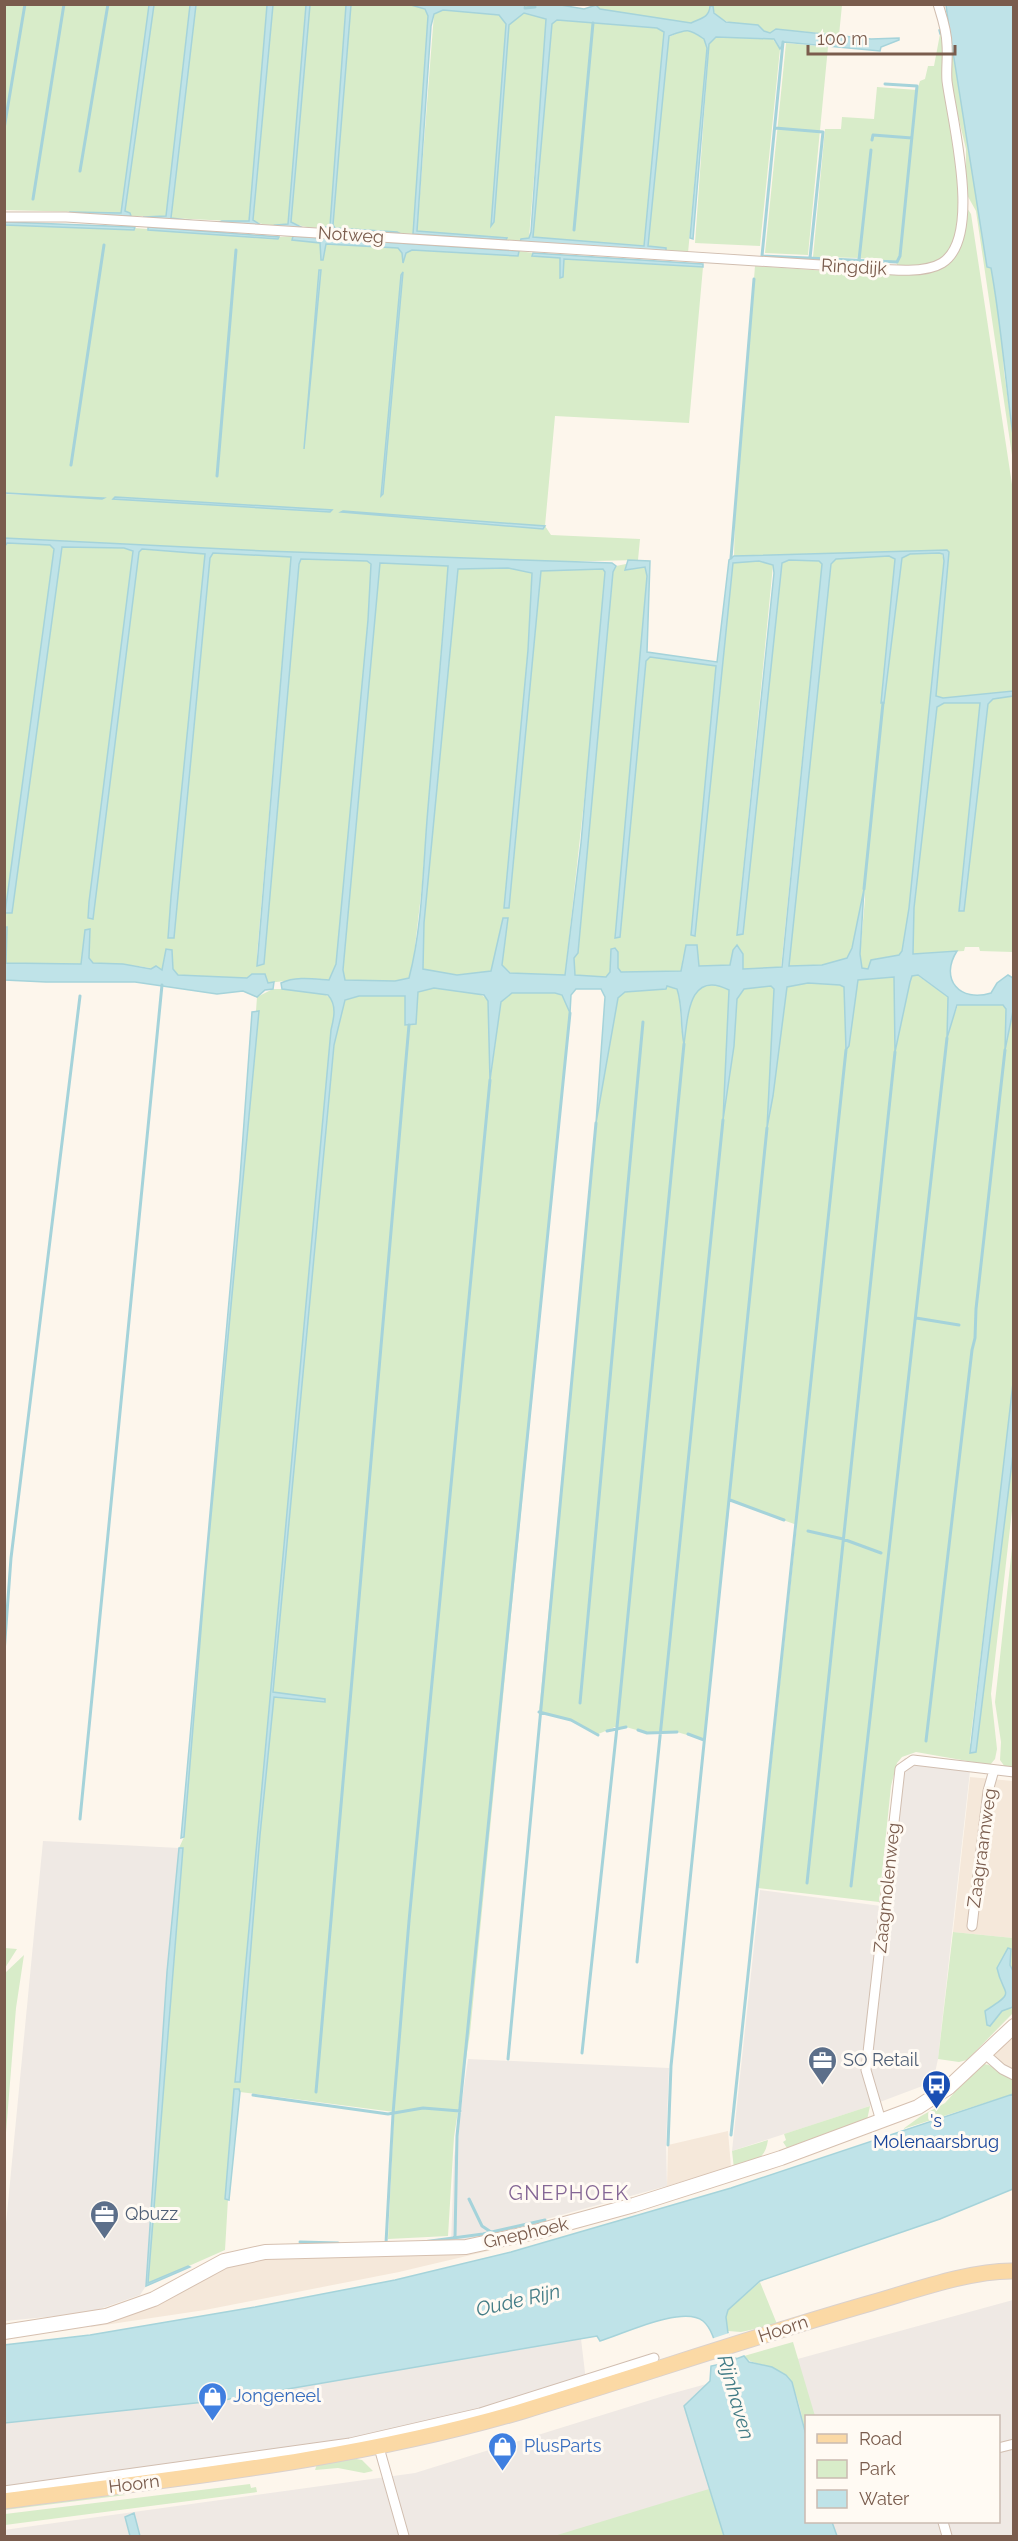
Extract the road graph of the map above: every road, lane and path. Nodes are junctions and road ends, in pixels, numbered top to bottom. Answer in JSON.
{"nodes":[{"id":1,"x":938,"y":4,"type":"edge"},
{"id":2,"x":4,"y":216,"type":"edge"},
{"id":3,"x":697,"y":257,"type":"joint"},
{"id":4,"x":994,"y":1770,"type":"junction"},
{"id":5,"x":1014,"y":1772,"type":"edge"},
{"id":6,"x":972,"y":1926,"type":"dead end"},
{"id":7,"x":1014,"y":2026,"type":"edge"},
{"id":8,"x":985,"y":2054,"type":"junction"},
{"id":9,"x":1014,"y":2075,"type":"edge"},
{"id":10,"x":882,"y":2121,"type":"junction"},
{"id":11,"x":1014,"y":2271,"type":"edge"},
{"id":12,"x":4,"y":2332,"type":"edge"},
{"id":13,"x":654,"y":2358,"type":"dead end"},
{"id":14,"x":554,"y":2396,"type":"junction"},
{"id":15,"x":378,"y":2442,"type":"junction"},
{"id":16,"x":64,"y":2488,"type":"junction"},
{"id":17,"x":4,"y":2491,"type":"edge"},
{"id":18,"x":4,"y":2501,"type":"edge"},
{"id":19,"x":404,"y":2536,"type":"edge"}],
"edges":[{"from":1,"to":3,"type":"street","name":"Ringdijk"},
{"from":2,"to":3,"type":"street","name":"Notweg"},
{"from":4,"to":5,"type":"street","name":"Zaagmolenweg"},
{"from":4,"to":6,"type":"street","name":"Zaagraamweg"},
{"from":4,"to":10,"type":"street","name":"Zaagmolenweg"},
{"from":7,"to":8,"type":"street","name":"Gnephoek"},
{"from":8,"to":9,"type":"street"},
{"from":8,"to":10,"type":"street","name":"Gnephoek"},
{"from":10,"to":12,"type":"street","name":"Gnephoek"},
{"from":11,"to":14,"type":"main road","name":"Hoorn"},
{"from":13,"to":14,"type":"street","name":"Hoorn"},
{"from":14,"to":15,"type":"main road","name":"Hoorn"},
{"from":15,"to":16,"type":"main road","name":"Hoorn"},
{"from":15,"to":19,"type":"street"},
{"from":16,"to":17,"type":"street","name":"Hoorn"},
{"from":16,"to":18,"type":"main road","name":"Hoorn"}]}
